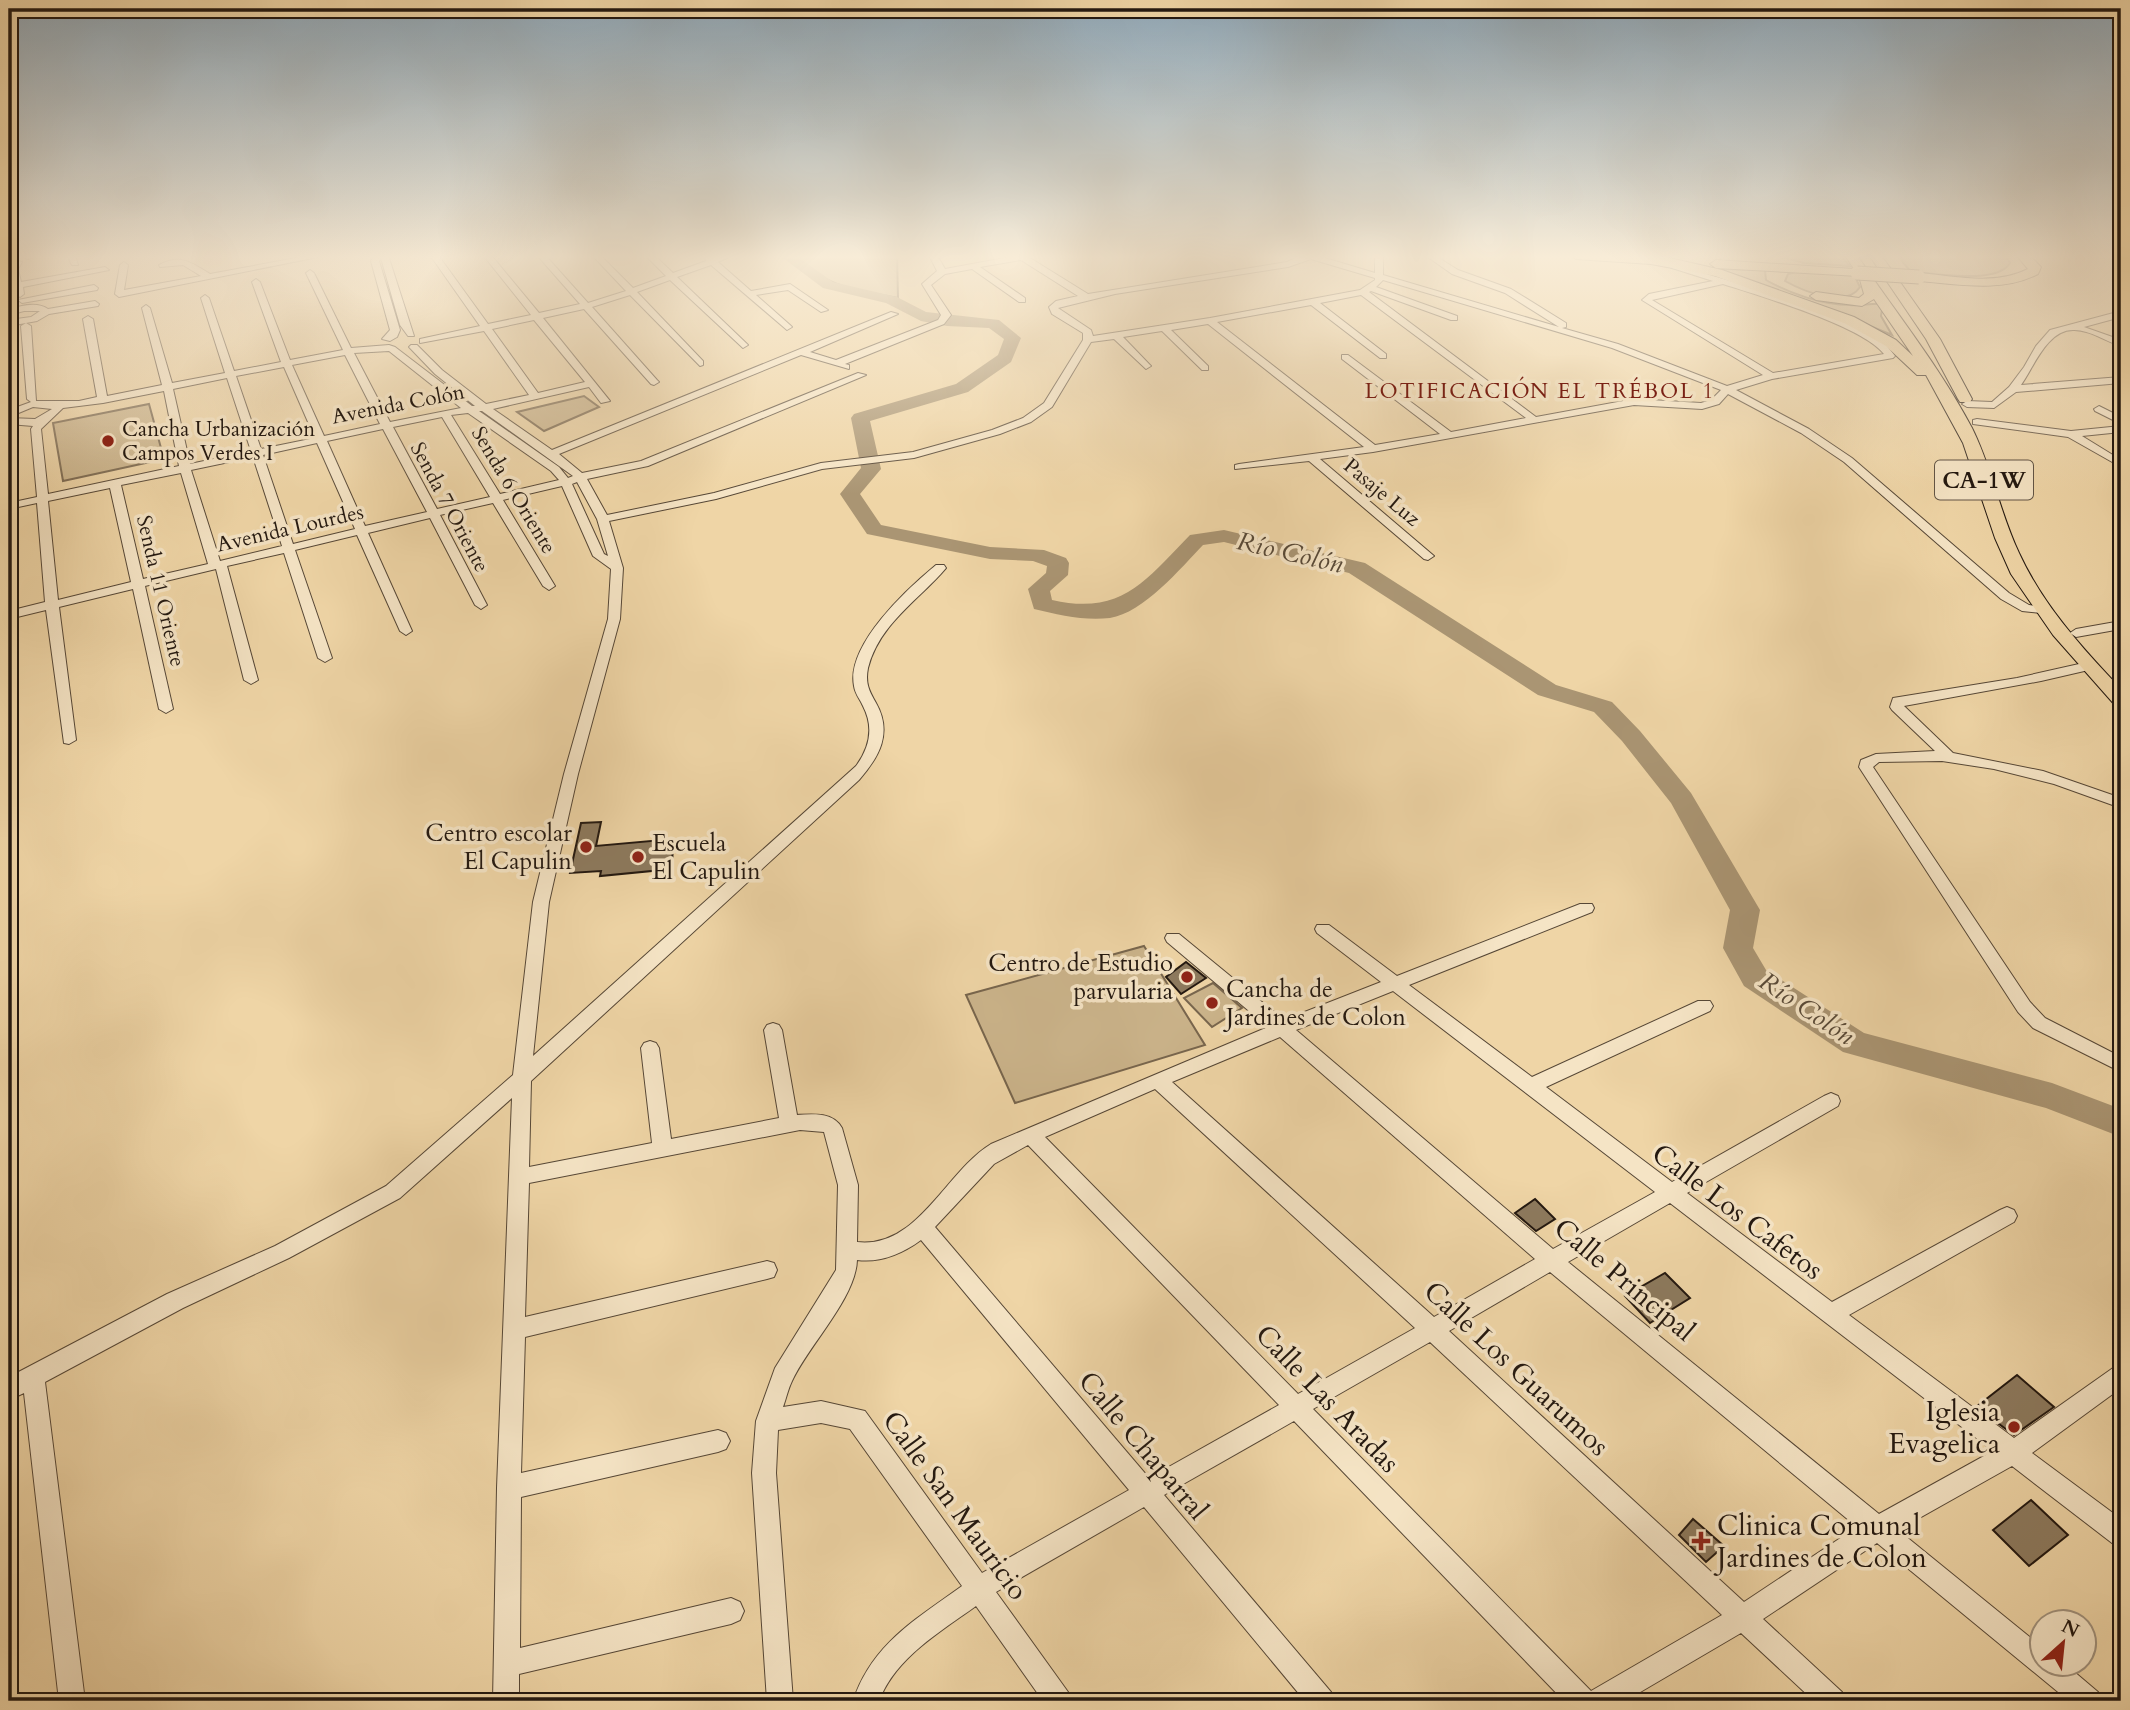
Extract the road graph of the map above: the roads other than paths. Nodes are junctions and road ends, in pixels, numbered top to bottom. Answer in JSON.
{"nodes":[{"id":1,"x":31,"y":335,"type":"edge"},
{"id":2,"x":91,"y":335,"type":"edge"},
{"id":3,"x":153,"y":335,"type":"edge"},
{"id":4,"x":218,"y":335,"type":"edge"},
{"id":5,"x":276,"y":335,"type":"edge"},
{"id":6,"x":338,"y":335,"type":"edge"},
{"id":7,"x":394,"y":335,"type":"edge"},
{"id":8,"x":412,"y":335,"type":"edge"},
{"id":9,"x":442,"y":335,"type":"edge"},
{"id":10,"x":491,"y":335,"type":"edge"},
{"id":11,"x":551,"y":335,"type":"edge"},
{"id":12,"x":612,"y":335,"type":"edge"},
{"id":13,"x":673,"y":335,"type":"edge"},
{"id":14,"x":732,"y":335,"type":"edge"},
{"id":15,"x":843,"y":335,"type":"edge"},
{"id":16,"x":904,"y":335,"type":"edge"},
{"id":17,"x":1088,"y":335,"type":"edge"},
{"id":18,"x":1116,"y":335,"type":"joint"},
{"id":19,"x":1171,"y":335,"type":"edge"},
{"id":20,"x":1228,"y":335,"type":"edge"},
{"id":21,"x":1345,"y":335,"type":"edge"},
{"id":22,"x":1425,"y":335,"type":"edge"},
{"id":23,"x":1577,"y":335,"type":"edge"},
{"id":24,"x":1703,"y":335,"type":"edge"},
{"id":25,"x":1864,"y":335,"type":"edge"},
{"id":26,"x":1876,"y":335,"type":"edge"},
{"id":27,"x":1908,"y":335,"type":"edge"},
{"id":28,"x":1930,"y":335,"type":"edge"},
{"id":29,"x":2051,"y":335,"type":"edge"},
{"id":30,"x":2096,"y":335,"type":"edge"},
{"id":31,"x":1581,"y":336,"type":"joint"},
{"id":32,"x":417,"y":339,"type":"junction"},
{"id":33,"x":1088,"y":340,"type":"junction"},
{"id":34,"x":388,"y":344,"type":"junction"},
{"id":35,"x":2121,"y":344,"type":"edge"},
{"id":36,"x":743,"y":345,"type":"dead end"},
{"id":37,"x":346,"y":352,"type":"junction"},
{"id":38,"x":801,"y":352,"type":"junction"},
{"id":39,"x":700,"y":363,"type":"dead end"},
{"id":40,"x":838,"y":363,"type":"junction"},
{"id":41,"x":287,"y":364,"type":"junction"},
{"id":42,"x":1146,"y":366,"type":"dead end"},
{"id":43,"x":1205,"y":368,"type":"dead end"},
{"id":44,"x":232,"y":375,"type":"junction"},
{"id":45,"x":1771,"y":376,"type":"junction"},
{"id":46,"x":2121,"y":380,"type":"edge"},
{"id":47,"x":654,"y":382,"type":"dead end"},
{"id":48,"x":589,"y":384,"type":"junction"},
{"id":49,"x":168,"y":388,"type":"junction"},
{"id":50,"x":1727,"y":389,"type":"junction"},
{"id":51,"x":2013,"y":389,"type":"junction"},
{"id":52,"x":1944,"y":391,"type":"junction"},
{"id":53,"x":535,"y":396,"type":"junction"},
{"id":54,"x":103,"y":400,"type":"junction"},
{"id":55,"x":36,"y":401,"type":"junction"},
{"id":56,"x":605,"y":401,"type":"dead end"},
{"id":57,"x":1967,"y":404,"type":"junction"},
{"id":58,"x":1994,"y":405,"type":"junction"},
{"id":59,"x":487,"y":407,"type":"junction"},
{"id":60,"x":55,"y":409,"type":"junction"},
{"id":61,"x":469,"y":409,"type":"junction"},
{"id":62,"x":2099,"y":409,"type":"dead end"},
{"id":63,"x":445,"y":413,"type":"junction"},
{"id":64,"x":9,"y":414,"type":"edge"},
{"id":65,"x":1534,"y":419,"type":"junction"},
{"id":66,"x":2121,"y":421,"type":"edge"},
{"id":67,"x":12,"y":422,"type":"edge"},
{"id":68,"x":1977,"y":422,"type":"junction"},
{"id":69,"x":40,"y":424,"type":"junction"},
{"id":70,"x":384,"y":425,"type":"junction"},
{"id":71,"x":2014,"y":429,"type":"junction"},
{"id":72,"x":2121,"y":429,"type":"edge"},
{"id":73,"x":2071,"y":434,"type":"junction"},
{"id":74,"x":1448,"y":435,"type":"junction"},
{"id":75,"x":321,"y":439,"type":"junction"},
{"id":76,"x":1373,"y":449,"type":"junction"},
{"id":77,"x":255,"y":454,"type":"junction"},
{"id":78,"x":551,"y":454,"type":"junction"},
{"id":79,"x":1311,"y":457,"type":"junction"},
{"id":80,"x":2121,"y":464,"type":"edge"},
{"id":81,"x":1239,"y":467,"type":"dead end"},
{"id":82,"x":185,"y":468,"type":"junction"},
{"id":83,"x":580,"y":477,"type":"junction"},
{"id":84,"x":566,"y":482,"type":"junction"},
{"id":85,"x":115,"y":483,"type":"junction"},
{"id":86,"x":41,"y":499,"type":"junction"},
{"id":87,"x":498,"y":499,"type":"junction"},
{"id":88,"x":9,"y":506,"type":"edge"},
{"id":89,"x":435,"y":514,"type":"junction"},
{"id":90,"x":603,"y":519,"type":"junction"},
{"id":91,"x":363,"y":531,"type":"junction"},
{"id":92,"x":289,"y":548,"type":"junction"},
{"id":93,"x":1428,"y":556,"type":"dead end"},
{"id":94,"x":218,"y":565,"type":"junction"},
{"id":95,"x":617,"y":568,"type":"junction"},
{"id":96,"x":940,"y":568,"type":"dead end"},
{"id":97,"x":138,"y":584,"type":"junction"},
{"id":98,"x":549,"y":586,"type":"dead end"},
{"id":99,"x":52,"y":605,"type":"junction"},
{"id":100,"x":481,"y":605,"type":"dead end"},
{"id":101,"x":2045,"y":611,"type":"junction"},
{"id":102,"x":9,"y":615,"type":"edge"},
{"id":103,"x":2121,"y":625,"type":"edge"},
{"id":104,"x":406,"y":631,"type":"dead end"},
{"id":105,"x":2076,"y":633,"type":"junction"},
{"id":106,"x":325,"y":657,"type":"dead end"},
{"id":107,"x":2088,"y":666,"type":"junction"},
{"id":108,"x":251,"y":680,"type":"dead end"},
{"id":109,"x":2121,"y":684,"type":"edge"},
{"id":110,"x":2121,"y":700,"type":"edge"},
{"id":111,"x":166,"y":709,"type":"dead end"},
{"id":112,"x":69,"y":740,"type":"dead end"},
{"id":113,"x":1949,"y":757,"type":"junction"},
{"id":114,"x":2121,"y":803,"type":"edge"},
{"id":115,"x":1586,"y":908,"type":"dead end"},
{"id":116,"x":1323,"y":929,"type":"dead end"},
{"id":117,"x":1172,"y":938,"type":"dead end"},
{"id":118,"x":1395,"y":985,"type":"junction"},
{"id":119,"x":1704,"y":1006,"type":"dead end"},
{"id":120,"x":773,"y":1030,"type":"dead end"},
{"id":121,"x":1284,"y":1030,"type":"junction"},
{"id":122,"x":650,"y":1048,"type":"dead end"},
{"id":123,"x":2121,"y":1065,"type":"edge"},
{"id":124,"x":522,"y":1077,"type":"junction"},
{"id":125,"x":1158,"y":1080,"type":"junction"},
{"id":126,"x":1528,"y":1087,"type":"junction"},
{"id":127,"x":1831,"y":1101,"type":"dead end"},
{"id":128,"x":789,"y":1124,"type":"junction"},
{"id":129,"x":1031,"y":1135,"type":"junction"},
{"id":130,"x":662,"y":1149,"type":"junction"},
{"id":131,"x":519,"y":1177,"type":"junction"},
{"id":132,"x":1669,"y":1194,"type":"junction"},
{"id":133,"x":2007,"y":1216,"type":"dead end"},
{"id":134,"x":922,"y":1226,"type":"junction"},
{"id":135,"x":847,"y":1250,"type":"junction"},
{"id":136,"x":1552,"y":1261,"type":"junction"},
{"id":137,"x":767,"y":1270,"type":"dead end"},
{"id":138,"x":1829,"y":1315,"type":"junction"},
{"id":139,"x":1432,"y":1329,"type":"junction"},
{"id":140,"x":514,"y":1330,"type":"junction"},
{"id":141,"x":2121,"y":1375,"type":"edge"},
{"id":142,"x":33,"y":1376,"type":"junction"},
{"id":143,"x":9,"y":1390,"type":"edge"},
{"id":144,"x":1296,"y":1407,"type":"junction"},
{"id":145,"x":767,"y":1421,"type":"junction"},
{"id":146,"x":718,"y":1441,"type":"dead end"},
{"id":147,"x":2014,"y":1452,"type":"junction"},
{"id":148,"x":509,"y":1488,"type":"junction"},
{"id":149,"x":1146,"y":1493,"type":"junction"},
{"id":150,"x":1877,"y":1528,"type":"junction"},
{"id":151,"x":2121,"y":1534,"type":"edge"},
{"id":152,"x":980,"y":1588,"type":"junction"},
{"id":153,"x":731,"y":1611,"type":"dead end"},
{"id":154,"x":1742,"y":1618,"type":"junction"},
{"id":155,"x":2028,"y":1652,"type":"edge"},
{"id":156,"x":508,"y":1664,"type":"junction"},
{"id":157,"x":2060,"y":1678,"type":"edge"},
{"id":158,"x":72,"y":1701,"type":"edge"},
{"id":159,"x":506,"y":1701,"type":"edge"},
{"id":160,"x":780,"y":1701,"type":"edge"},
{"id":161,"x":866,"y":1701,"type":"edge"},
{"id":162,"x":1059,"y":1701,"type":"edge"},
{"id":163,"x":1322,"y":1701,"type":"edge"},
{"id":164,"x":1582,"y":1701,"type":"edge"},
{"id":165,"x":1600,"y":1701,"type":"edge"},
{"id":166,"x":1833,"y":1701,"type":"edge"},
{"id":167,"x":2089,"y":1701,"type":"edge"}],
"edges":[{"from":1,"to":55,"type":"street"},
{"from":2,"to":54,"type":"street"},
{"from":3,"to":49,"type":"street"},
{"from":4,"to":44,"type":"street"},
{"from":5,"to":41,"type":"street"},
{"from":6,"to":37,"type":"street","name":"Senda 7 Oriente"},
{"from":7,"to":34,"type":"street"},
{"from":8,"to":32,"type":"street"},
{"from":9,"to":32,"type":"street"},
{"from":10,"to":53,"type":"street"},
{"from":11,"to":48,"type":"street"},
{"from":12,"to":47,"type":"street"},
{"from":13,"to":39,"type":"street"},
{"from":14,"to":36,"type":"street"},
{"from":15,"to":38,"type":"street"},
{"from":16,"to":40,"type":"street"},
{"from":17,"to":33,"type":"street"},
{"from":18,"to":33,"type":"street"},
{"from":18,"to":42,"type":"street"},
{"from":19,"to":43,"type":"street"},
{"from":20,"to":76,"type":"street"},
{"from":21,"to":74,"type":"street"},
{"from":22,"to":65,"type":"street"},
{"from":23,"to":31,"type":"street"},
{"from":24,"to":45,"type":"street"},
{"from":25,"to":45,"type":"street"},
{"from":26,"to":52,"type":"highway"},
{"from":27,"to":52,"type":"highway","number":"CA-1W"},
{"from":28,"to":57,"type":"highway","number":"CA-1W"},
{"from":29,"to":51,"type":"street"},
{"from":30,"to":35,"type":"street"},
{"from":31,"to":50,"type":"street"},
{"from":32,"to":34,"type":"street"},
{"from":32,"to":59,"type":"street"},
{"from":33,"to":90,"type":"street"},
{"from":34,"to":37,"type":"street"},
{"from":34,"to":61,"type":"street"},
{"from":37,"to":41,"type":"street"},
{"from":37,"to":70,"type":"street","name":"Senda 7 Oriente"},
{"from":38,"to":40,"type":"street"},
{"from":38,"to":78,"type":"street"},
{"from":40,"to":83,"type":"street","name":"Avenida Lourdes"},
{"from":41,"to":44,"type":"street"},
{"from":41,"to":75,"type":"street"},
{"from":44,"to":49,"type":"street"},
{"from":44,"to":77,"type":"street"},
{"from":45,"to":50,"type":"street"},
{"from":46,"to":51,"type":"street"},
{"from":48,"to":53,"type":"street","name":"Avenida Colón"},
{"from":48,"to":56,"type":"street"},
{"from":49,"to":54,"type":"street"},
{"from":49,"to":82,"type":"street"},
{"from":50,"to":65,"type":"street"},
{"from":50,"to":101,"type":"street"},
{"from":51,"to":58,"type":"street"},
{"from":52,"to":101,"type":"highway","number":"CA-1W"},
{"from":53,"to":59,"type":"street","name":"Avenida Colón"},
{"from":54,"to":60,"type":"street"},
{"from":55,"to":60,"type":"street"},
{"from":55,"to":64,"type":"street"},
{"from":57,"to":58,"type":"street"},
{"from":57,"to":68,"type":"highway","number":"CA-1W"},
{"from":58,"to":71,"type":"street"},
{"from":59,"to":61,"type":"street","name":"Avenida Colón"},
{"from":59,"to":78,"type":"street"},
{"from":60,"to":69,"type":"street"},
{"from":61,"to":63,"type":"street","name":"Avenida Colón"},
{"from":61,"to":84,"type":"street"},
{"from":62,"to":66,"type":"street"},
{"from":63,"to":70,"type":"street","name":"Avenida Colón"},
{"from":63,"to":87,"type":"street","name":"Senda 6 Oriente"},
{"from":65,"to":74,"type":"street"},
{"from":67,"to":69,"type":"street"},
{"from":68,"to":71,"type":"street"},
{"from":68,"to":105,"type":"highway","number":"CA-1W"},
{"from":69,"to":86,"type":"street"},
{"from":70,"to":75,"type":"street","name":"Avenida Colón"},
{"from":70,"to":89,"type":"street","name":"Senda 7 Oriente"},
{"from":71,"to":73,"type":"street"},
{"from":72,"to":73,"type":"street"},
{"from":73,"to":80,"type":"street"},
{"from":74,"to":76,"type":"street"},
{"from":75,"to":77,"type":"street","name":"Avenida Colón"},
{"from":75,"to":91,"type":"street"},
{"from":76,"to":79,"type":"street"},
{"from":77,"to":82,"type":"street","name":"Avenida Colón"},
{"from":77,"to":92,"type":"street"},
{"from":78,"to":83,"type":"street"},
{"from":79,"to":81,"type":"street"},
{"from":79,"to":93,"type":"street","name":"Pasaje Luz"},
{"from":82,"to":85,"type":"street","name":"Avenida Colón"},
{"from":82,"to":94,"type":"street"},
{"from":83,"to":84,"type":"street","name":"Avenida Lourdes"},
{"from":83,"to":90,"type":"street"},
{"from":84,"to":87,"type":"street","name":"Avenida Lourdes"},
{"from":84,"to":95,"type":"street"},
{"from":85,"to":86,"type":"street","name":"Avenida Colón"},
{"from":85,"to":97,"type":"street","name":"Senda 11 Oriente"},
{"from":86,"to":88,"type":"street","name":"Avenida Colón"},
{"from":86,"to":99,"type":"street"},
{"from":87,"to":89,"type":"street","name":"Avenida Lourdes"},
{"from":87,"to":98,"type":"street","name":"Senda 6 Oriente"},
{"from":89,"to":91,"type":"street","name":"Avenida Lourdes"},
{"from":89,"to":100,"type":"street","name":"Senda 7 Oriente"},
{"from":90,"to":95,"type":"street"},
{"from":91,"to":92,"type":"street","name":"Avenida Lourdes"},
{"from":91,"to":104,"type":"street"},
{"from":92,"to":94,"type":"street","name":"Avenida Lourdes"},
{"from":92,"to":106,"type":"street"},
{"from":94,"to":97,"type":"street","name":"Avenida Lourdes"},
{"from":94,"to":108,"type":"street"},
{"from":95,"to":124,"type":"street"},
{"from":96,"to":124,"type":"street"},
{"from":97,"to":99,"type":"street","name":"Avenida Lourdes"},
{"from":97,"to":111,"type":"street","name":"Senda 11 Oriente"},
{"from":99,"to":102,"type":"street","name":"Avenida Lourdes"},
{"from":99,"to":112,"type":"street"},
{"from":101,"to":107,"type":"highway","number":"CA-1W"},
{"from":103,"to":105,"type":"street"},
{"from":105,"to":109,"type":"highway","number":"CA-1W"},
{"from":107,"to":110,"type":"highway","number":"CA-1W"},
{"from":107,"to":113,"type":"street"},
{"from":113,"to":114,"type":"street"},
{"from":113,"to":123,"type":"street"},
{"from":115,"to":118,"type":"street"},
{"from":116,"to":118,"type":"street","name":"Calle Los Cafetos"},
{"from":117,"to":121,"type":"street","name":"Calle Principal"},
{"from":118,"to":121,"type":"street"},
{"from":118,"to":126,"type":"street","name":"Calle Los Cafetos"},
{"from":119,"to":126,"type":"street"},
{"from":120,"to":128,"type":"street"},
{"from":121,"to":125,"type":"street"},
{"from":121,"to":136,"type":"street","name":"Calle Principal"},
{"from":122,"to":130,"type":"street"},
{"from":124,"to":131,"type":"street"},
{"from":124,"to":142,"type":"street"},
{"from":125,"to":129,"type":"street"},
{"from":125,"to":139,"type":"street","name":"Calle Los Guarumos"},
{"from":126,"to":132,"type":"street","name":"Calle Los Cafetos"},
{"from":127,"to":132,"type":"street"},
{"from":128,"to":130,"type":"street"},
{"from":128,"to":135,"type":"street"},
{"from":129,"to":134,"type":"street"},
{"from":129,"to":144,"type":"street","name":"Calle Las Aradas"},
{"from":130,"to":131,"type":"street"},
{"from":131,"to":140,"type":"street"},
{"from":132,"to":136,"type":"street"},
{"from":132,"to":138,"type":"street","name":"Calle Los Cafetos"},
{"from":133,"to":138,"type":"street"},
{"from":134,"to":135,"type":"street"},
{"from":134,"to":149,"type":"street","name":"Calle Chaparral"},
{"from":135,"to":145,"type":"street"},
{"from":136,"to":139,"type":"street"},
{"from":136,"to":150,"type":"street","name":"Calle Principal"},
{"from":137,"to":140,"type":"street"},
{"from":138,"to":147,"type":"street","name":"Calle Los Cafetos"},
{"from":139,"to":144,"type":"street"},
{"from":139,"to":154,"type":"street","name":"Calle Los Guarumos"},
{"from":140,"to":148,"type":"street"},
{"from":141,"to":147,"type":"street"},
{"from":142,"to":143,"type":"street"},
{"from":142,"to":158,"type":"street"},
{"from":144,"to":149,"type":"street"},
{"from":144,"to":164,"type":"street","name":"Calle Las Aradas"},
{"from":145,"to":152,"type":"street","name":"Calle San Mauricio"},
{"from":145,"to":160,"type":"street"},
{"from":146,"to":148,"type":"street"},
{"from":147,"to":150,"type":"street"},
{"from":147,"to":151,"type":"street","name":"Calle Los Cafetos"},
{"from":148,"to":156,"type":"street"},
{"from":149,"to":152,"type":"street"},
{"from":149,"to":163,"type":"street","name":"Calle Chaparral"},
{"from":150,"to":154,"type":"street"},
{"from":150,"to":155,"type":"street","name":"Calle Principal"},
{"from":152,"to":161,"type":"street"},
{"from":152,"to":162,"type":"street","name":"Calle San Mauricio"},
{"from":153,"to":156,"type":"street"},
{"from":154,"to":165,"type":"street"},
{"from":154,"to":166,"type":"street","name":"Calle Los Guarumos"},
{"from":156,"to":159,"type":"street"},
{"from":157,"to":167,"type":"street","name":"Calle Principal"}]}
